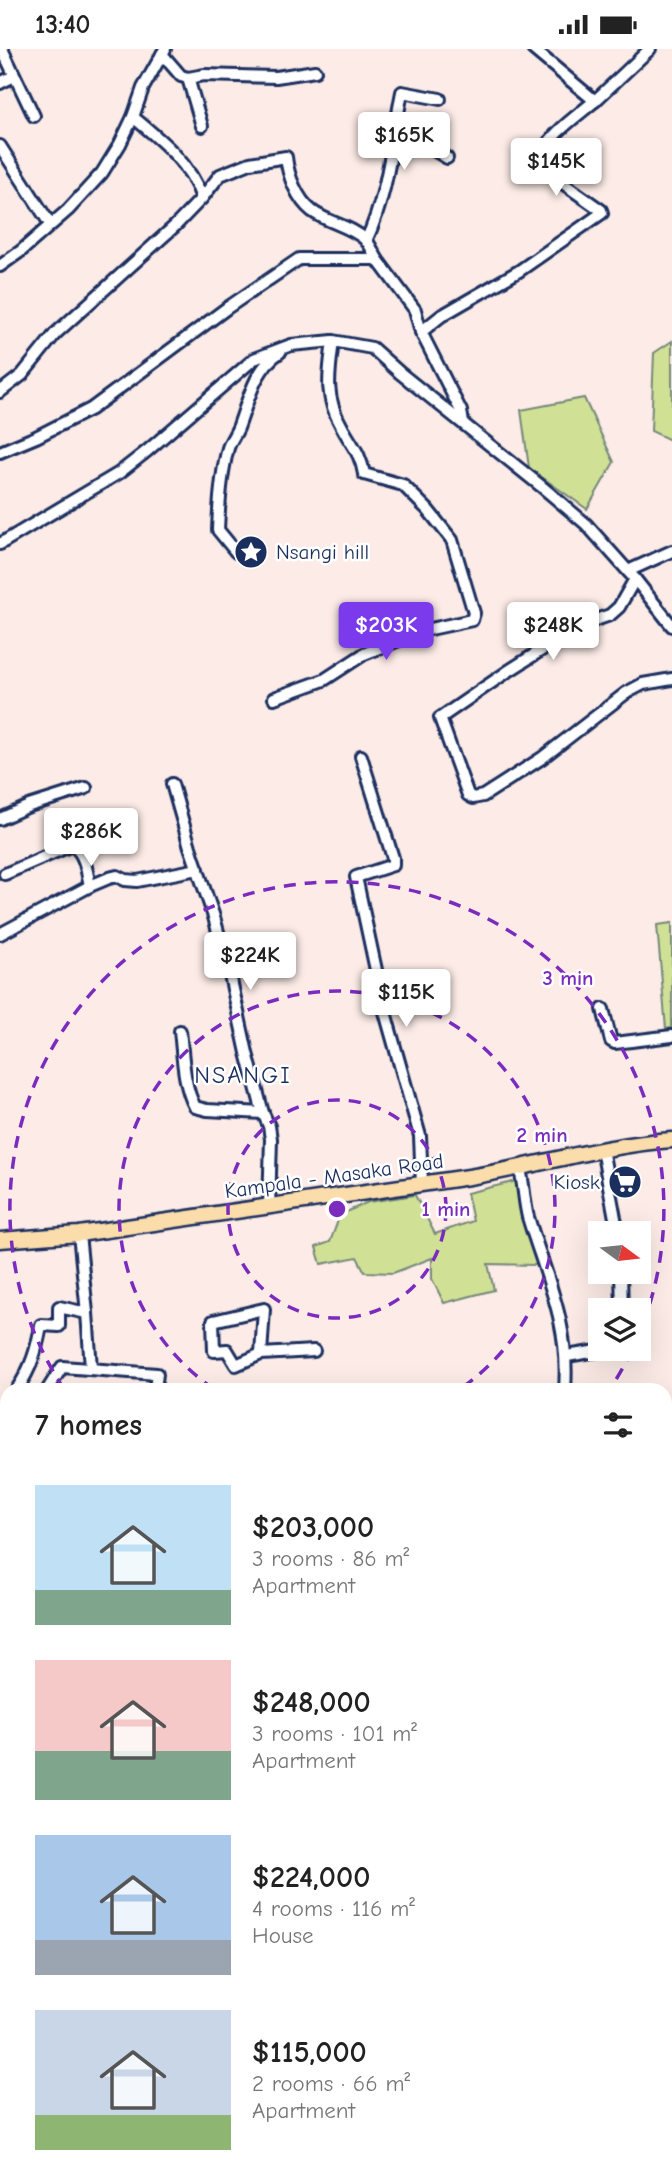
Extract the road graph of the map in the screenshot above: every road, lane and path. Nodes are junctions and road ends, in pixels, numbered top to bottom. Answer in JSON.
{"nodes":[{"id":1,"x":2,"y":49,"type":"edge"},
{"id":2,"x":533,"y":49,"type":"edge"},
{"id":3,"x":650,"y":49,"type":"edge"},
{"id":4,"x":163,"y":51,"type":"edge"},
{"id":5,"x":315,"y":71,"type":"dead end"},
{"id":6,"x":14,"y":76,"type":"junction"},
{"id":7,"x":188,"y":78,"type":"junction"},
{"id":8,"x":0,"y":83,"type":"edge"},
{"id":9,"x":440,"y":99,"type":"dead end"},
{"id":10,"x":595,"y":100,"type":"junction"},
{"id":11,"x":34,"y":116,"type":"dead end"},
{"id":12,"x":133,"y":117,"type":"junction"},
{"id":13,"x":202,"y":126,"type":"dead end"},
{"id":14,"x":394,"y":133,"type":"junction"},
{"id":15,"x":0,"y":146,"type":"edge"},
{"id":16,"x":447,"y":158,"type":"dead end"},
{"id":17,"x":202,"y":198,"type":"junction"},
{"id":18,"x":50,"y":224,"type":"junction"},
{"id":19,"x":366,"y":241,"type":"junction"},
{"id":20,"x":377,"y":259,"type":"junction"},
{"id":21,"x":0,"y":266,"type":"edge"},
{"id":22,"x":421,"y":332,"type":"junction"},
{"id":23,"x":333,"y":341,"type":"junction"},
{"id":24,"x":291,"y":345,"type":"junction"},
{"id":25,"x":0,"y":392,"type":"edge"},
{"id":26,"x":463,"y":423,"type":"junction"},
{"id":27,"x":0,"y":452,"type":"edge"},
{"id":28,"x":0,"y":544,"type":"edge"},
{"id":29,"x":672,"y":551,"type":"edge"},
{"id":30,"x":236,"y":552,"type":"dead end"},
{"id":31,"x":632,"y":575,"type":"junction"},
{"id":32,"x":672,"y":626,"type":"edge"},
{"id":33,"x":672,"y":679,"type":"edge"},
{"id":34,"x":274,"y":698,"type":"dead end"},
{"id":35,"x":361,"y":756,"type":"dead end"},
{"id":36,"x":172,"y":784,"type":"dead end"},
{"id":37,"x":86,"y":788,"type":"dead end"},
{"id":38,"x":0,"y":819,"type":"edge"},
{"id":39,"x":198,"y":869,"type":"junction"},
{"id":40,"x":5,"y":874,"type":"dead end"},
{"id":41,"x":90,"y":885,"type":"junction"},
{"id":42,"x":0,"y":934,"type":"edge"},
{"id":43,"x":603,"y":1009,"type":"dead end"},
{"id":44,"x":180,"y":1031,"type":"dead end"},
{"id":45,"x":672,"y":1036,"type":"edge"},
{"id":46,"x":263,"y":1113,"type":"junction"},
{"id":47,"x":672,"y":1140,"type":"edge"},
{"id":48,"x":602,"y":1149,"type":"junction"},
{"id":49,"x":520,"y":1169,"type":"junction"},
{"id":50,"x":422,"y":1184,"type":"junction"},
{"id":51,"x":269,"y":1207,"type":"junction"},
{"id":52,"x":616,"y":1221,"type":"edge"},
{"id":53,"x":79,"y":1234,"type":"junction"},
{"id":54,"x":0,"y":1240,"type":"edge"},
{"id":55,"x":87,"y":1313,"type":"junction"},
{"id":56,"x":314,"y":1351,"type":"dead end"},
{"id":57,"x":588,"y":1352,"type":"edge"},
{"id":58,"x":261,"y":1354,"type":"junction"},
{"id":59,"x":567,"y":1356,"type":"junction"},
{"id":60,"x":91,"y":1368,"type":"junction"},
{"id":61,"x":21,"y":1383,"type":"edge"},
{"id":62,"x":52,"y":1383,"type":"edge"},
{"id":63,"x":156,"y":1383,"type":"edge"},
{"id":64,"x":565,"y":1383,"type":"edge"}],
"edges":[{"from":1,"to":6,"type":"street"},
{"from":2,"to":10,"type":"street"},
{"from":3,"to":10,"type":"street"},
{"from":4,"to":7,"type":"street"},
{"from":4,"to":12,"type":"street"},
{"from":5,"to":7,"type":"street"},
{"from":6,"to":8,"type":"street"},
{"from":6,"to":11,"type":"street"},
{"from":7,"to":13,"type":"street"},
{"from":9,"to":14,"type":"street"},
{"from":10,"to":22,"type":"street"},
{"from":12,"to":17,"type":"street"},
{"from":12,"to":18,"type":"street"},
{"from":14,"to":16,"type":"street"},
{"from":14,"to":19,"type":"street"},
{"from":15,"to":18,"type":"street"},
{"from":17,"to":19,"type":"street"},
{"from":17,"to":25,"type":"street"},
{"from":18,"to":21,"type":"street"},
{"from":19,"to":20,"type":"street"},
{"from":20,"to":22,"type":"street"},
{"from":20,"to":27,"type":"street"},
{"from":22,"to":26,"type":"street"},
{"from":23,"to":24,"type":"street"},
{"from":23,"to":26,"type":"street"},
{"from":23,"to":34,"type":"street"},
{"from":24,"to":28,"type":"street"},
{"from":24,"to":30,"type":"street"},
{"from":26,"to":31,"type":"street"},
{"from":29,"to":31,"type":"street"},
{"from":31,"to":32,"type":"street"},
{"from":31,"to":33,"type":"street"},
{"from":35,"to":50,"type":"street"},
{"from":36,"to":39,"type":"street"},
{"from":37,"to":38,"type":"street"},
{"from":39,"to":41,"type":"street"},
{"from":39,"to":46,"type":"street"},
{"from":40,"to":41,"type":"street"},
{"from":41,"to":42,"type":"street"},
{"from":43,"to":45,"type":"street"},
{"from":44,"to":46,"type":"street"},
{"from":46,"to":51,"type":"street"},
{"from":47,"to":48,"type":"main road","name":"Kampala - Masaka Road"},
{"from":48,"to":49,"type":"main road","name":"Kampala - Masaka Road"},
{"from":48,"to":52,"type":"street"},
{"from":49,"to":50,"type":"main road","name":"Kampala - Masaka Road"},
{"from":49,"to":59,"type":"street"},
{"from":50,"to":51,"type":"main road","name":"Kampala - Masaka Road"},
{"from":51,"to":53,"type":"main road","name":"Kampala - Masaka Road"},
{"from":53,"to":54,"type":"main road","name":"Kampala - Masaka Road"},
{"from":53,"to":55,"type":"street"},
{"from":55,"to":60,"type":"street"},
{"from":55,"to":61,"type":"street"},
{"from":56,"to":58,"type":"street"},
{"from":57,"to":59,"type":"street"},
{"from":58,"to":58,"type":"street"},
{"from":59,"to":64,"type":"street"},
{"from":60,"to":62,"type":"street"},
{"from":60,"to":63,"type":"street"}]}
